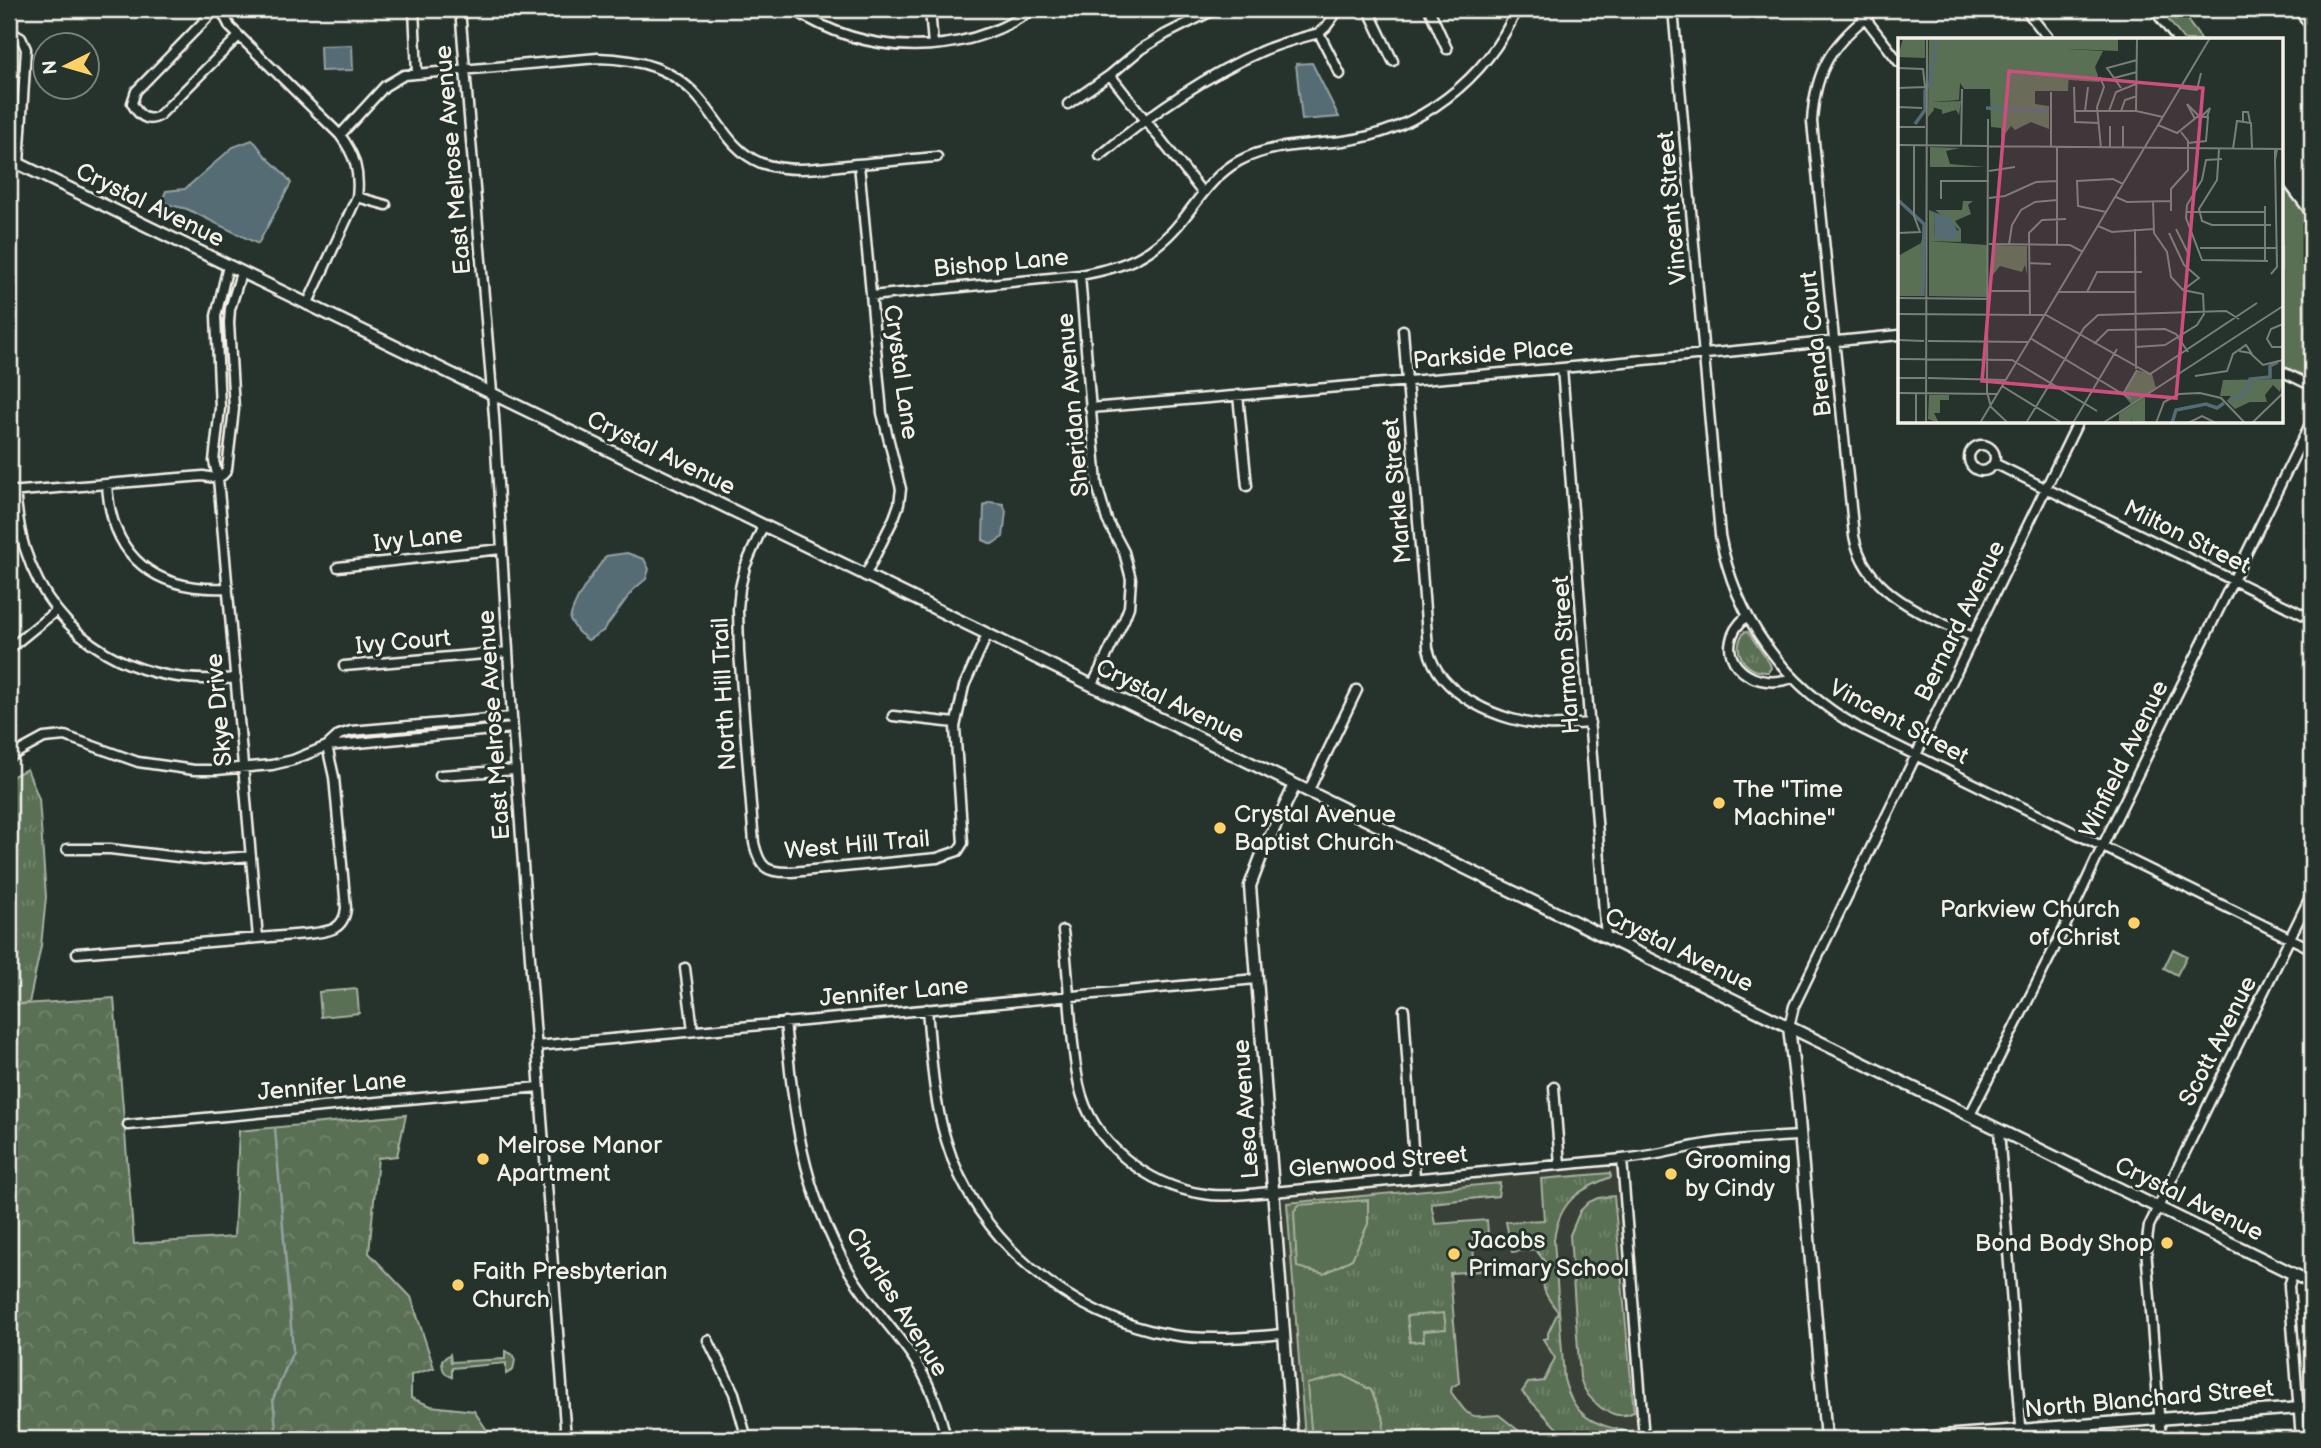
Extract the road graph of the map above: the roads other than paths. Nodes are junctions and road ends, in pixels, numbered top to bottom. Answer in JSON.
{"nodes":[{"id":1,"x":216,"y":9,"type":"edge"},
{"id":2,"x":222,"y":9,"type":"edge"},
{"id":3,"x":414,"y":9,"type":"edge"},
{"id":4,"x":460,"y":9,"type":"edge"},
{"id":5,"x":793,"y":9,"type":"edge"},
{"id":6,"x":930,"y":9,"type":"edge"},
{"id":7,"x":1034,"y":9,"type":"edge"},
{"id":8,"x":1216,"y":9,"type":"edge"},
{"id":9,"x":1339,"y":9,"type":"edge"},
{"id":10,"x":1368,"y":9,"type":"edge"},
{"id":11,"x":1429,"y":9,"type":"edge"},
{"id":12,"x":1673,"y":9,"type":"edge"},
{"id":13,"x":1858,"y":9,"type":"edge"},
{"id":14,"x":1876,"y":9,"type":"edge"},
{"id":15,"x":2025,"y":9,"type":"edge"},
{"id":16,"x":2298,"y":9,"type":"edge"},
{"id":17,"x":1513,"y":10,"type":"edge"},
{"id":18,"x":1865,"y":18,"type":"junction"},
{"id":19,"x":2312,"y":28,"type":"edge"},
{"id":20,"x":9,"y":31,"type":"edge"},
{"id":21,"x":1319,"y":33,"type":"junction"},
{"id":22,"x":239,"y":36,"type":"junction"},
{"id":23,"x":2048,"y":38,"type":"edge"},
{"id":24,"x":933,"y":45,"type":"junction"},
{"id":25,"x":1447,"y":49,"type":"dead end"},
{"id":26,"x":1393,"y":61,"type":"dead end"},
{"id":27,"x":1898,"y":61,"type":"edge"},
{"id":28,"x":465,"y":69,"type":"junction"},
{"id":29,"x":417,"y":73,"type":"junction"},
{"id":30,"x":1340,"y":74,"type":"dead end"},
{"id":31,"x":1110,"y":75,"type":"junction"},
{"id":32,"x":1068,"y":104,"type":"dead end"},
{"id":33,"x":1143,"y":119,"type":"junction"},
{"id":34,"x":340,"y":135,"type":"junction"},
{"id":35,"x":1100,"y":156,"type":"dead end"},
{"id":36,"x":937,"y":157,"type":"dead end"},
{"id":37,"x":14,"y":162,"type":"edge"},
{"id":38,"x":859,"y":164,"type":"junction"},
{"id":39,"x":1202,"y":192,"type":"junction"},
{"id":40,"x":357,"y":197,"type":"junction"},
{"id":41,"x":386,"y":205,"type":"dead end"},
{"id":42,"x":228,"y":266,"type":"junction"},
{"id":43,"x":241,"y":273,"type":"junction"},
{"id":44,"x":1080,"y":275,"type":"junction"},
{"id":45,"x":871,"y":296,"type":"junction"},
{"id":46,"x":307,"y":304,"type":"junction"},
{"id":47,"x":1403,"y":330,"type":"dead end"},
{"id":48,"x":1898,"y":335,"type":"edge"},
{"id":49,"x":1835,"y":342,"type":"junction"},
{"id":50,"x":1705,"y":354,"type":"junction"},
{"id":51,"x":1562,"y":368,"type":"junction"},
{"id":52,"x":2282,"y":371,"type":"edge"},
{"id":53,"x":219,"y":376,"type":"junction"},
{"id":54,"x":1407,"y":381,"type":"junction"},
{"id":55,"x":234,"y":382,"type":"junction"},
{"id":56,"x":2312,"y":386,"type":"edge"},
{"id":57,"x":493,"y":395,"type":"junction"},
{"id":58,"x":1238,"y":395,"type":"junction"},
{"id":59,"x":1090,"y":408,"type":"junction"},
{"id":60,"x":2312,"y":420,"type":"edge"},
{"id":61,"x":2077,"y":424,"type":"edge"},
{"id":62,"x":1994,"y":463,"type":"dead end"},
{"id":63,"x":218,"y":478,"type":"junction"},
{"id":64,"x":107,"y":484,"type":"junction"},
{"id":65,"x":1247,"y":486,"type":"dead end"},
{"id":66,"x":2045,"y":488,"type":"junction"},
{"id":67,"x":12,"y":491,"type":"edge"},
{"id":68,"x":763,"y":526,"type":"junction"},
{"id":69,"x":501,"y":549,"type":"junction"},
{"id":70,"x":338,"y":567,"type":"dead end"},
{"id":71,"x":866,"y":576,"type":"junction"},
{"id":72,"x":2233,"y":580,"type":"junction"},
{"id":73,"x":228,"y":588,"type":"junction"},
{"id":74,"x":57,"y":610,"type":"junction"},
{"id":75,"x":1747,"y":616,"type":"junction"},
{"id":76,"x":2312,"y":619,"type":"edge"},
{"id":77,"x":987,"y":635,"type":"junction"},
{"id":78,"x":1973,"y":637,"type":"junction"},
{"id":79,"x":9,"y":649,"type":"edge"},
{"id":80,"x":508,"y":652,"type":"junction"},
{"id":81,"x":344,"y":666,"type":"dead end"},
{"id":82,"x":236,"y":678,"type":"junction"},
{"id":83,"x":1792,"y":678,"type":"junction"},
{"id":84,"x":1092,"y":686,"type":"junction"},
{"id":85,"x":1357,"y":690,"type":"dead end"},
{"id":86,"x":893,"y":716,"type":"dead end"},
{"id":87,"x":512,"y":717,"type":"junction"},
{"id":88,"x":955,"y":723,"type":"junction"},
{"id":89,"x":1590,"y":723,"type":"junction"},
{"id":90,"x":513,"y":728,"type":"junction"},
{"id":91,"x":327,"y":746,"type":"junction"},
{"id":92,"x":1916,"y":756,"type":"junction"},
{"id":93,"x":9,"y":757,"type":"edge"},
{"id":94,"x":243,"y":768,"type":"junction"},
{"id":95,"x":516,"y":770,"type":"junction"},
{"id":96,"x":440,"y":775,"type":"dead end"},
{"id":97,"x":1295,"y":785,"type":"junction"},
{"id":98,"x":1308,"y":792,"type":"junction"},
{"id":99,"x":2103,"y":845,"type":"junction"},
{"id":100,"x":67,"y":849,"type":"dead end"},
{"id":101,"x":251,"y":856,"type":"junction"},
{"id":102,"x":761,"y":864,"type":"joint"},
{"id":103,"x":2312,"y":893,"type":"edge"},
{"id":104,"x":1063,"y":931,"type":"dead end"},
{"id":105,"x":2291,"y":937,"type":"junction"},
{"id":106,"x":258,"y":938,"type":"junction"},
{"id":107,"x":1605,"y":938,"type":"junction"},
{"id":108,"x":2312,"y":949,"type":"edge"},
{"id":109,"x":77,"y":953,"type":"dead end"},
{"id":110,"x":685,"y":968,"type":"dead end"},
{"id":111,"x":1256,"y":979,"type":"junction"},
{"id":112,"x":1070,"y":995,"type":"junction"},
{"id":113,"x":927,"y":1009,"type":"junction"},
{"id":114,"x":1404,"y":1010,"type":"dead end"},
{"id":115,"x":785,"y":1021,"type":"junction"},
{"id":116,"x":1789,"y":1027,"type":"junction"},
{"id":117,"x":693,"y":1030,"type":"junction"},
{"id":118,"x":536,"y":1046,"type":"junction"},
{"id":119,"x":539,"y":1087,"type":"junction"},
{"id":120,"x":1554,"y":1087,"type":"dead end"},
{"id":121,"x":1970,"y":1115,"type":"junction"},
{"id":122,"x":128,"y":1125,"type":"dead end"},
{"id":123,"x":1999,"y":1130,"type":"junction"},
{"id":124,"x":1800,"y":1136,"type":"junction"},
{"id":125,"x":1622,"y":1160,"type":"junction"},
{"id":126,"x":1560,"y":1165,"type":"junction"},
{"id":127,"x":1415,"y":1178,"type":"junction"},
{"id":128,"x":1273,"y":1192,"type":"junction"},
{"id":129,"x":2157,"y":1207,"type":"junction"},
{"id":130,"x":2294,"y":1274,"type":"junction"},
{"id":131,"x":2312,"y":1283,"type":"edge"},
{"id":132,"x":1284,"y":1334,"type":"junction"},
{"id":133,"x":708,"y":1340,"type":"dead end"},
{"id":134,"x":2312,"y":1407,"type":"edge"},
{"id":135,"x":2298,"y":1408,"type":"junction"},
{"id":136,"x":2159,"y":1419,"type":"junction"},
{"id":137,"x":2022,"y":1435,"type":"edge"},
{"id":138,"x":566,"y":1439,"type":"edge"},
{"id":139,"x":747,"y":1439,"type":"edge"},
{"id":140,"x":946,"y":1439,"type":"edge"},
{"id":141,"x":1292,"y":1439,"type":"edge"},
{"id":142,"x":1644,"y":1439,"type":"edge"},
{"id":143,"x":1826,"y":1439,"type":"edge"},
{"id":144,"x":1904,"y":1439,"type":"edge"},
{"id":145,"x":2161,"y":1439,"type":"edge"},
{"id":146,"x":2301,"y":1439,"type":"edge"}],
"edges":[{"from":1,"to":22,"type":"street"},
{"from":2,"to":22,"type":"street"},
{"from":3,"to":29,"type":"street"},
{"from":4,"to":28,"type":"street","name":"East Melrose Avenue"},
{"from":5,"to":24,"type":"street"},
{"from":6,"to":24,"type":"street"},
{"from":7,"to":24,"type":"street"},
{"from":8,"to":31,"type":"street"},
{"from":9,"to":21,"type":"street"},
{"from":10,"to":26,"type":"street"},
{"from":11,"to":25,"type":"street"},
{"from":12,"to":50,"type":"street","name":"Vincent Street"},
{"from":13,"to":18,"type":"street"},
{"from":14,"to":18,"type":"street","name":"Brenda Court"},
{"from":15,"to":23,"type":"street"},
{"from":16,"to":19,"type":"street"},
{"from":17,"to":39,"type":"street","name":"Bishop Lane"},
{"from":18,"to":27,"type":"street"},
{"from":18,"to":49,"type":"street","name":"Brenda Court"},
{"from":20,"to":37,"type":"street"},
{"from":21,"to":30,"type":"street"},
{"from":21,"to":33,"type":"street"},
{"from":22,"to":34,"type":"street"},
{"from":28,"to":29,"type":"street"},
{"from":28,"to":38,"type":"street"},
{"from":28,"to":57,"type":"street","name":"East Melrose Avenue"},
{"from":29,"to":34,"type":"street"},
{"from":31,"to":32,"type":"street"},
{"from":31,"to":33,"type":"street"},
{"from":33,"to":35,"type":"street"},
{"from":33,"to":39,"type":"street"},
{"from":34,"to":40,"type":"street"},
{"from":36,"to":38,"type":"street"},
{"from":37,"to":42,"type":"street","name":"Crystal Avenue"},
{"from":38,"to":45,"type":"street","name":"Crystal Lane"},
{"from":39,"to":44,"type":"street","name":"Bishop Lane"},
{"from":40,"to":41,"type":"street"},
{"from":40,"to":46,"type":"street"},
{"from":42,"to":43,"type":"street","name":"Crystal Avenue"},
{"from":42,"to":53,"type":"street","name":"Skye Drive"},
{"from":43,"to":46,"type":"street","name":"Crystal Avenue"},
{"from":43,"to":55,"type":"street","name":"Skye Drive"},
{"from":44,"to":45,"type":"street","name":"Bishop Lane"},
{"from":44,"to":59,"type":"street","name":"Sheridan Avenue"},
{"from":45,"to":71,"type":"street","name":"Crystal Lane"},
{"from":46,"to":57,"type":"street","name":"Crystal Avenue"},
{"from":47,"to":54,"type":"street","name":"Markle Street"},
{"from":48,"to":49,"type":"street","name":"Parkside Place"},
{"from":49,"to":50,"type":"street","name":"Parkside Place"},
{"from":49,"to":78,"type":"street","name":"Brenda Court"},
{"from":50,"to":51,"type":"street","name":"Parkside Place"},
{"from":50,"to":75,"type":"street","name":"Vincent Street"},
{"from":51,"to":54,"type":"street","name":"Parkside Place"},
{"from":51,"to":89,"type":"street","name":"Harmon Street"},
{"from":52,"to":56,"type":"street"},
{"from":53,"to":55,"type":"street"},
{"from":53,"to":63,"type":"street","name":"Skye Drive"},
{"from":54,"to":58,"type":"street","name":"Parkside Place"},
{"from":54,"to":89,"type":"street","name":"Markle Street"},
{"from":55,"to":63,"type":"street","name":"Skye Drive"},
{"from":57,"to":68,"type":"street","name":"Crystal Avenue"},
{"from":57,"to":69,"type":"street","name":"East Melrose Avenue"},
{"from":58,"to":59,"type":"street","name":"Parkside Place"},
{"from":58,"to":65,"type":"street"},
{"from":59,"to":84,"type":"street","name":"Sheridan Avenue"},
{"from":60,"to":72,"type":"street","name":"Winfield Avenue"},
{"from":61,"to":66,"type":"street","name":"Bernard Avenue"},
{"from":62,"to":66,"type":"street","name":"Milton Street"},
{"from":63,"to":64,"type":"street"},
{"from":63,"to":73,"type":"street","name":"Skye Drive"},
{"from":64,"to":67,"type":"street"},
{"from":64,"to":73,"type":"street"},
{"from":66,"to":72,"type":"street","name":"Milton Street"},
{"from":66,"to":78,"type":"street","name":"Bernard Avenue"},
{"from":67,"to":74,"type":"street"},
{"from":68,"to":71,"type":"street","name":"Crystal Avenue"},
{"from":68,"to":102,"type":"street","name":"North Hill Trail"},
{"from":69,"to":70,"type":"street","name":"Ivy Lane"},
{"from":69,"to":80,"type":"street","name":"East Melrose Avenue"},
{"from":71,"to":77,"type":"street","name":"Crystal Avenue"},
{"from":72,"to":76,"type":"street","name":"Milton Street"},
{"from":72,"to":99,"type":"street","name":"Winfield Avenue"},
{"from":73,"to":82,"type":"street","name":"Skye Drive"},
{"from":74,"to":79,"type":"street"},
{"from":74,"to":82,"type":"street"},
{"from":75,"to":83,"type":"street","name":"Vincent Street"},
{"from":75,"to":83,"type":"street"},
{"from":77,"to":84,"type":"street","name":"Crystal Avenue"},
{"from":77,"to":88,"type":"street"},
{"from":78,"to":92,"type":"street","name":"Bernard Avenue"},
{"from":80,"to":81,"type":"street","name":"Ivy Court"},
{"from":80,"to":87,"type":"street","name":"East Melrose Avenue"},
{"from":82,"to":94,"type":"street","name":"Skye Drive"},
{"from":83,"to":92,"type":"street","name":"Vincent Street"},
{"from":84,"to":97,"type":"street","name":"Crystal Avenue"},
{"from":85,"to":98,"type":"street"},
{"from":86,"to":88,"type":"street"},
{"from":87,"to":90,"type":"street","name":"East Melrose Avenue"},
{"from":87,"to":91,"type":"street"},
{"from":88,"to":102,"type":"street","name":"West Hill Trail"},
{"from":89,"to":107,"type":"street","name":"Harmon Street"},
{"from":90,"to":91,"type":"street"},
{"from":90,"to":95,"type":"street","name":"East Melrose Avenue"},
{"from":91,"to":94,"type":"street"},
{"from":91,"to":106,"type":"street"},
{"from":92,"to":99,"type":"street","name":"Vincent Street"},
{"from":92,"to":116,"type":"street","name":"Bernard Avenue"},
{"from":93,"to":94,"type":"street"},
{"from":94,"to":101,"type":"street","name":"Skye Drive"},
{"from":95,"to":96,"type":"street"},
{"from":95,"to":118,"type":"street","name":"East Melrose Avenue"},
{"from":97,"to":98,"type":"street","name":"Crystal Avenue"},
{"from":97,"to":111,"type":"street","name":"Lesa Avenue"},
{"from":98,"to":107,"type":"street","name":"Crystal Avenue"},
{"from":99,"to":105,"type":"street","name":"Vincent Street"},
{"from":99,"to":121,"type":"street","name":"Winfield Avenue"},
{"from":100,"to":101,"type":"street"},
{"from":101,"to":106,"type":"street","name":"Skye Drive"},
{"from":103,"to":105,"type":"street","name":"Scott Avenue"},
{"from":104,"to":112,"type":"street","name":"Glenwood Street"},
{"from":105,"to":108,"type":"street","name":"Vincent Street"},
{"from":105,"to":129,"type":"street","name":"Scott Avenue"},
{"from":106,"to":109,"type":"street"},
{"from":107,"to":116,"type":"street","name":"Crystal Avenue"},
{"from":110,"to":117,"type":"street"},
{"from":111,"to":112,"type":"street","name":"Jennifer Lane"},
{"from":111,"to":128,"type":"street","name":"Lesa Avenue"},
{"from":112,"to":113,"type":"street","name":"Jennifer Lane"},
{"from":112,"to":128,"type":"street","name":"Glenwood Street"},
{"from":113,"to":115,"type":"street","name":"Jennifer Lane"},
{"from":113,"to":132,"type":"street"},
{"from":114,"to":127,"type":"street"},
{"from":115,"to":117,"type":"street","name":"Jennifer Lane"},
{"from":115,"to":140,"type":"street","name":"Charles Avenue"},
{"from":116,"to":121,"type":"street","name":"Crystal Avenue"},
{"from":116,"to":124,"type":"street"},
{"from":117,"to":118,"type":"street","name":"Jennifer Lane"},
{"from":118,"to":119,"type":"street","name":"East Melrose Avenue"},
{"from":119,"to":122,"type":"street","name":"Jennifer Lane"},
{"from":119,"to":138,"type":"street","name":"East Melrose Avenue"},
{"from":120,"to":126,"type":"street"},
{"from":121,"to":123,"type":"street","name":"Crystal Avenue"},
{"from":123,"to":129,"type":"street","name":"Crystal Avenue"},
{"from":123,"to":137,"type":"street"},
{"from":124,"to":125,"type":"street","name":"Glenwood Street"},
{"from":124,"to":143,"type":"street"},
{"from":125,"to":126,"type":"street","name":"Glenwood Street"},
{"from":125,"to":142,"type":"street"},
{"from":126,"to":127,"type":"street","name":"Glenwood Street"},
{"from":127,"to":128,"type":"street","name":"Glenwood Street"},
{"from":128,"to":132,"type":"street","name":"Lesa Avenue"},
{"from":129,"to":130,"type":"street","name":"Crystal Avenue"},
{"from":129,"to":136,"type":"street","name":"Scott Avenue"},
{"from":130,"to":131,"type":"street","name":"Crystal Avenue"},
{"from":130,"to":135,"type":"street"},
{"from":132,"to":141,"type":"street","name":"Lesa Avenue"},
{"from":133,"to":139,"type":"street"},
{"from":134,"to":135,"type":"street","name":"North Blanchard Street"},
{"from":135,"to":136,"type":"street","name":"North Blanchard Street"},
{"from":135,"to":146,"type":"street"},
{"from":136,"to":137,"type":"street","name":"North Blanchard Street"},
{"from":136,"to":145,"type":"street","name":"Scott Avenue"},
{"from":137,"to":144,"type":"street","name":"North Blanchard Street"}]}
